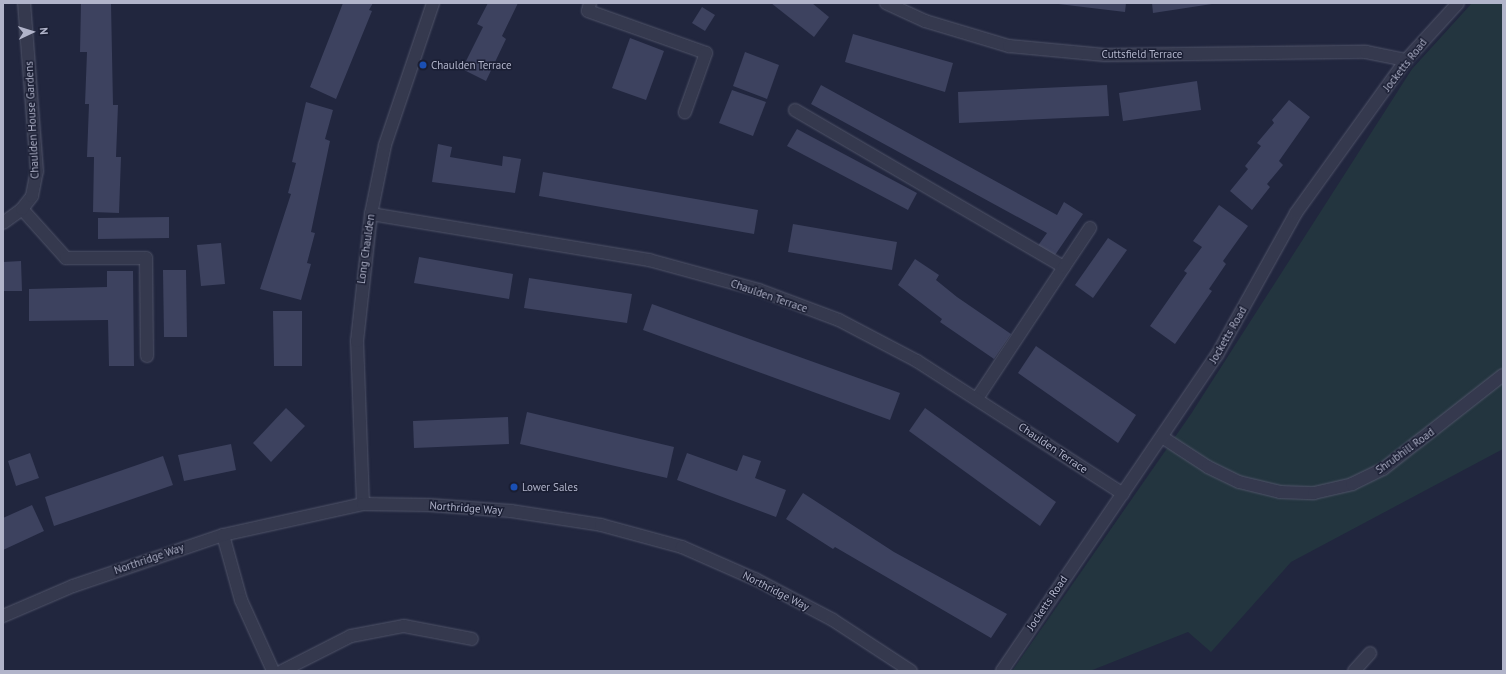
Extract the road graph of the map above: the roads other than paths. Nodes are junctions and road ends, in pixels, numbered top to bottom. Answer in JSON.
{"nodes":[{"id":1,"x":24,"y":3,"type":"edge"},
{"id":2,"x":433,"y":3,"type":"edge"},
{"id":3,"x":590,"y":3,"type":"edge"},
{"id":4,"x":886,"y":3,"type":"edge"},
{"id":5,"x":1458,"y":3,"type":"edge"},
{"id":6,"x":1406,"y":60,"type":"junction"},
{"id":7,"x":795,"y":110,"type":"dead end"},
{"id":8,"x":685,"y":112,"type":"dead end"},
{"id":9,"x":22,"y":209,"type":"junction"},
{"id":10,"x":370,"y":214,"type":"junction"},
{"id":11,"x":3,"y":223,"type":"edge"},
{"id":12,"x":1090,"y":228,"type":"dead end"},
{"id":13,"x":1064,"y":267,"type":"junction"},
{"id":14,"x":147,"y":356,"type":"dead end"},
{"id":15,"x":1503,"y":375,"type":"edge"},
{"id":16,"x":978,"y":397,"type":"junction"},
{"id":17,"x":1162,"y":437,"type":"junction"},
{"id":18,"x":1123,"y":494,"type":"junction"},
{"id":19,"x":363,"y":504,"type":"junction"},
{"id":20,"x":223,"y":535,"type":"junction"},
{"id":21,"x":3,"y":616,"type":"edge"},
{"id":22,"x":472,"y":639,"type":"dead end"},
{"id":23,"x":1370,"y":653,"type":"dead end"},
{"id":24,"x":273,"y":671,"type":"edge"},
{"id":25,"x":282,"y":671,"type":"edge"},
{"id":26,"x":911,"y":671,"type":"edge"},
{"id":27,"x":1002,"y":671,"type":"edge"},
{"id":28,"x":1354,"y":671,"type":"edge"}],
"edges":[{"from":1,"to":9,"type":"street","name":"Chaulden House Gardens"},
{"from":2,"to":10,"type":"street","name":"Long Chaulden"},
{"from":3,"to":8,"type":"street"},
{"from":4,"to":6,"type":"street","name":"Cuttsfield Terrace"},
{"from":5,"to":6,"type":"street","name":"Jocketts Road"},
{"from":6,"to":17,"type":"street","name":"Jocketts Road"},
{"from":7,"to":13,"type":"street"},
{"from":9,"to":11,"type":"street","name":"Chaulden House Gardens"},
{"from":9,"to":14,"type":"street"},
{"from":10,"to":16,"type":"street","name":"Chaulden Terrace"},
{"from":10,"to":19,"type":"street","name":"Long Chaulden"},
{"from":12,"to":13,"type":"street"},
{"from":13,"to":16,"type":"street"},
{"from":15,"to":17,"type":"street","name":"Shrubhill Road"},
{"from":16,"to":18,"type":"street","name":"Chaulden Terrace"},
{"from":17,"to":18,"type":"street","name":"Jocketts Road"},
{"from":18,"to":27,"type":"street","name":"Jocketts Road"},
{"from":19,"to":20,"type":"street","name":"Northridge Way"},
{"from":19,"to":26,"type":"street","name":"Northridge Way"},
{"from":20,"to":21,"type":"street","name":"Northridge Way"},
{"from":20,"to":24,"type":"street"},
{"from":22,"to":25,"type":"street"},
{"from":23,"to":28,"type":"street"}]}
